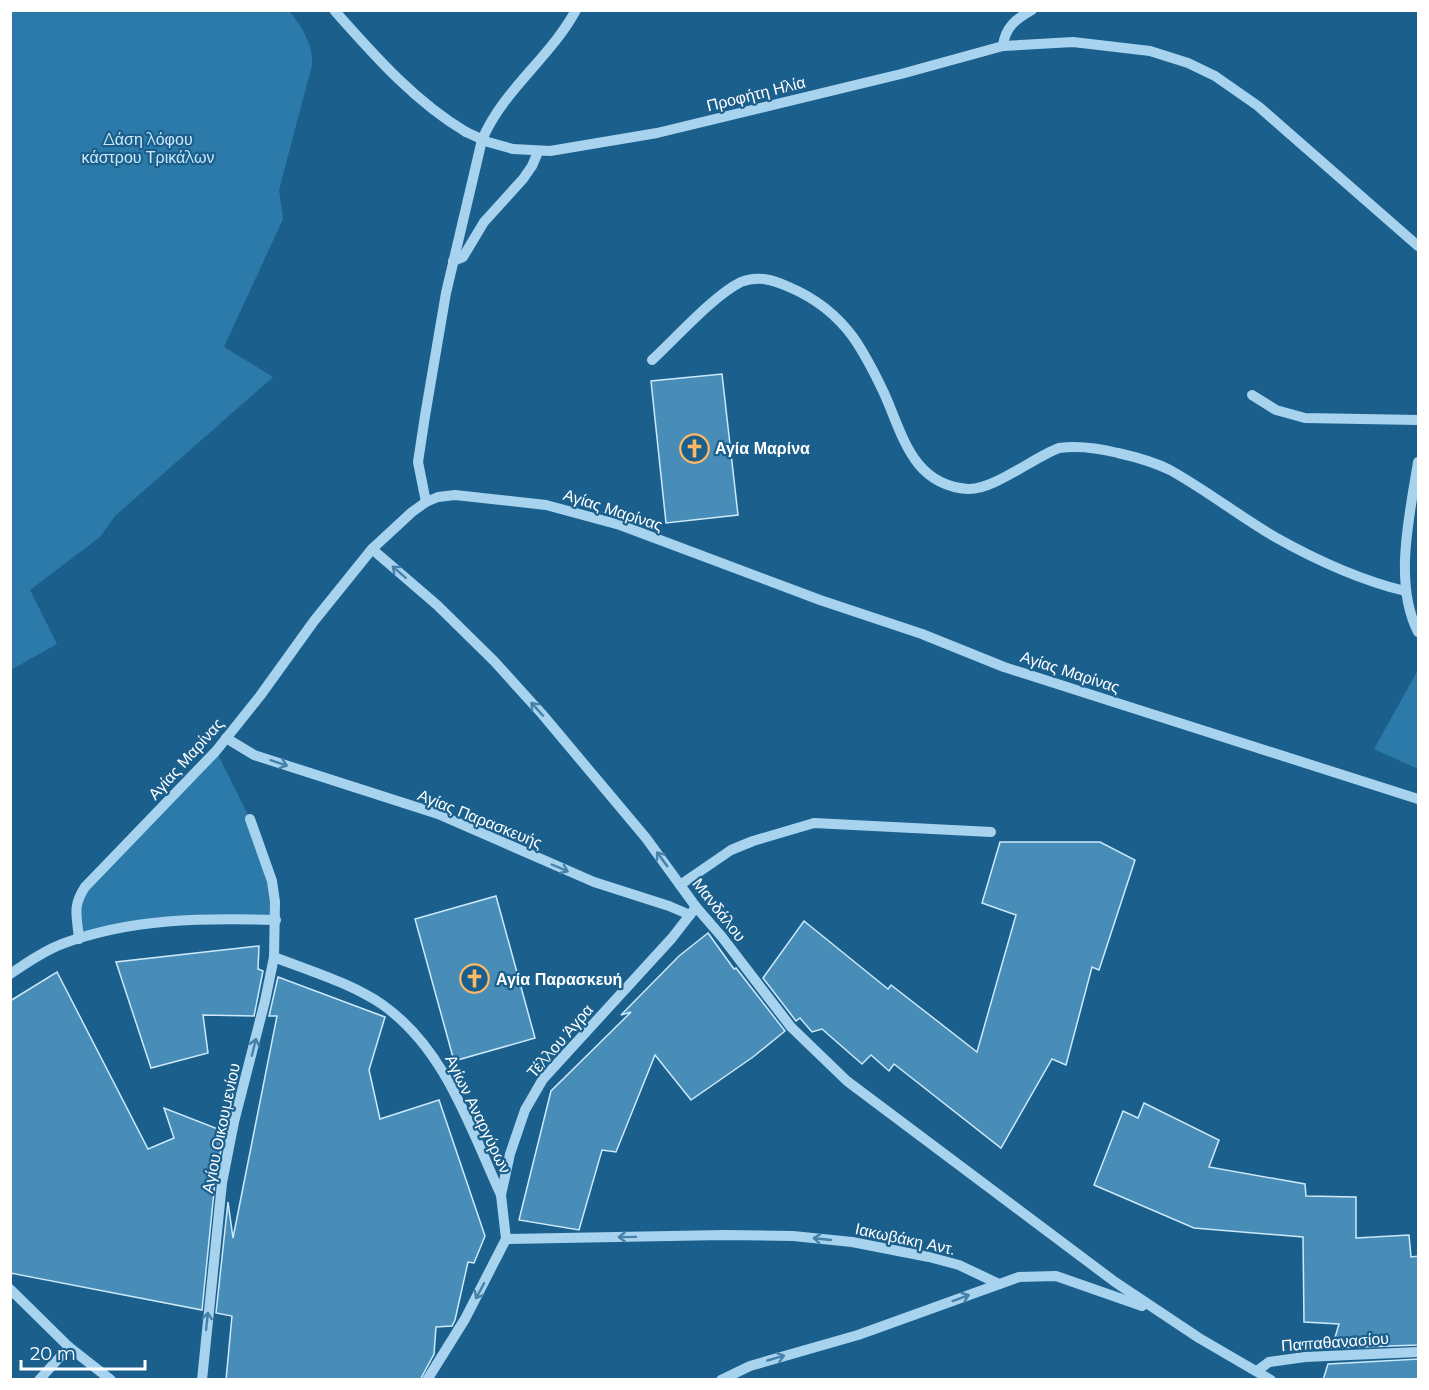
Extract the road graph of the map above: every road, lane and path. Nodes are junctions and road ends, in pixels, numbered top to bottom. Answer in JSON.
{"nodes":[{"id":1,"x":334,"y":10,"type":"edge"},
{"id":2,"x":576,"y":10,"type":"edge"},
{"id":3,"x":1032,"y":10,"type":"edge"},
{"id":4,"x":1002,"y":46,"type":"junction"},
{"id":5,"x":538,"y":152,"type":"junction"},
{"id":6,"x":1419,"y":246,"type":"edge"},
{"id":7,"x":453,"y":261,"type":"junction"},
{"id":8,"x":652,"y":360,"type":"dead end"},
{"id":9,"x":1252,"y":395,"type":"dead end"},
{"id":10,"x":1419,"y":420,"type":"edge"},
{"id":11,"x":1419,"y":462,"type":"edge"},
{"id":12,"x":426,"y":502,"type":"junction"},
{"id":13,"x":372,"y":549,"type":"junction"},
{"id":14,"x":1406,"y":591,"type":"junction"},
{"id":15,"x":1419,"y":632,"type":"edge"},
{"id":16,"x":226,"y":738,"type":"junction"},
{"id":17,"x":1419,"y":799,"type":"edge"},
{"id":18,"x":250,"y":819,"type":"dead end"},
{"id":19,"x":991,"y":832,"type":"dead end"},
{"id":20,"x":680,"y":885,"type":"junction"},
{"id":21,"x":693,"y":911,"type":"junction"},
{"id":22,"x":276,"y":920,"type":"junction"},
{"id":23,"x":79,"y":939,"type":"junction"},
{"id":24,"x":274,"y":957,"type":"junction"},
{"id":25,"x":10,"y":974,"type":"edge"},
{"id":26,"x":501,"y":1195,"type":"junction"},
{"id":27,"x":506,"y":1239,"type":"junction"},
{"id":28,"x":999,"y":1284,"type":"junction"},
{"id":29,"x":10,"y":1289,"type":"edge"},
{"id":30,"x":1158,"y":1311,"type":"junction"},
{"id":31,"x":69,"y":1347,"type":"junction"},
{"id":32,"x":1419,"y":1352,"type":"edge"},
{"id":33,"x":1257,"y":1371,"type":"junction"},
{"id":34,"x":39,"y":1380,"type":"edge"},
{"id":35,"x":111,"y":1380,"type":"edge"},
{"id":36,"x":202,"y":1380,"type":"edge"},
{"id":37,"x":427,"y":1380,"type":"edge"},
{"id":38,"x":721,"y":1380,"type":"edge"},
{"id":39,"x":1271,"y":1380,"type":"edge"}],
"edges":[{"from":1,"to":5,"type":"street","name":"Προφήτη Ηλία","bridge":true},
{"from":2,"to":7,"type":"street"},
{"from":3,"to":4,"type":"street"},
{"from":4,"to":5,"type":"street","name":"Προφήτη Ηλία"},
{"from":4,"to":6,"type":"street","name":"Προφήτη Ηλία"},
{"from":5,"to":7,"type":"street"},
{"from":7,"to":12,"type":"street"},
{"from":8,"to":14,"type":"street"},
{"from":9,"to":10,"type":"street"},
{"from":11,"to":14,"type":"street"},
{"from":12,"to":13,"type":"street","name":"Αγίας Μαρίνας"},
{"from":12,"to":17,"type":"street","name":"Αγίας Μαρίνας"},
{"from":13,"to":16,"type":"street","name":"Αγίας Μαρίνας"},
{"from":20,"to":13,"type":"street","name":"Μανδάλου","one_way":true},
{"from":14,"to":15,"type":"street"},
{"from":16,"to":21,"type":"street","name":"Αγίας Παρασκευής","one_way":true},
{"from":16,"to":23,"type":"street","name":"Αγίας Μαρίνας"},
{"from":18,"to":22,"type":"street"},
{"from":19,"to":20,"type":"street"},
{"from":20,"to":21,"type":"street","name":"Μανδάλου"},
{"from":21,"to":26,"type":"street","name":"Τέλλου Άγρα"},
{"from":21,"to":30,"type":"street","name":"Μανδάλου"},
{"from":22,"to":23,"type":"street"},
{"from":22,"to":24,"type":"street","name":"Αγίου Οικουμενίου"},
{"from":23,"to":25,"type":"street"},
{"from":24,"to":26,"type":"street","name":"Αγίων Αναργύρων"},
{"from":36,"to":24,"type":"street","name":"Αγίου Οικουμενίου","one_way":true},
{"from":26,"to":27,"type":"street","name":"Τέλλου Άγρα"},
{"from":28,"to":27,"type":"street","name":"Ιακωβάκη Αντ.","one_way":true},
{"from":27,"to":37,"type":"street","one_way":true},
{"from":28,"to":30,"type":"street"},
{"from":38,"to":28,"type":"street","one_way":true},
{"from":29,"to":31,"type":"street"},
{"from":30,"to":33,"type":"street"},
{"from":31,"to":34,"type":"street"},
{"from":31,"to":35,"type":"street"},
{"from":32,"to":33,"type":"street","name":"Παπαθανασίου"},
{"from":33,"to":39,"type":"street"}]}
